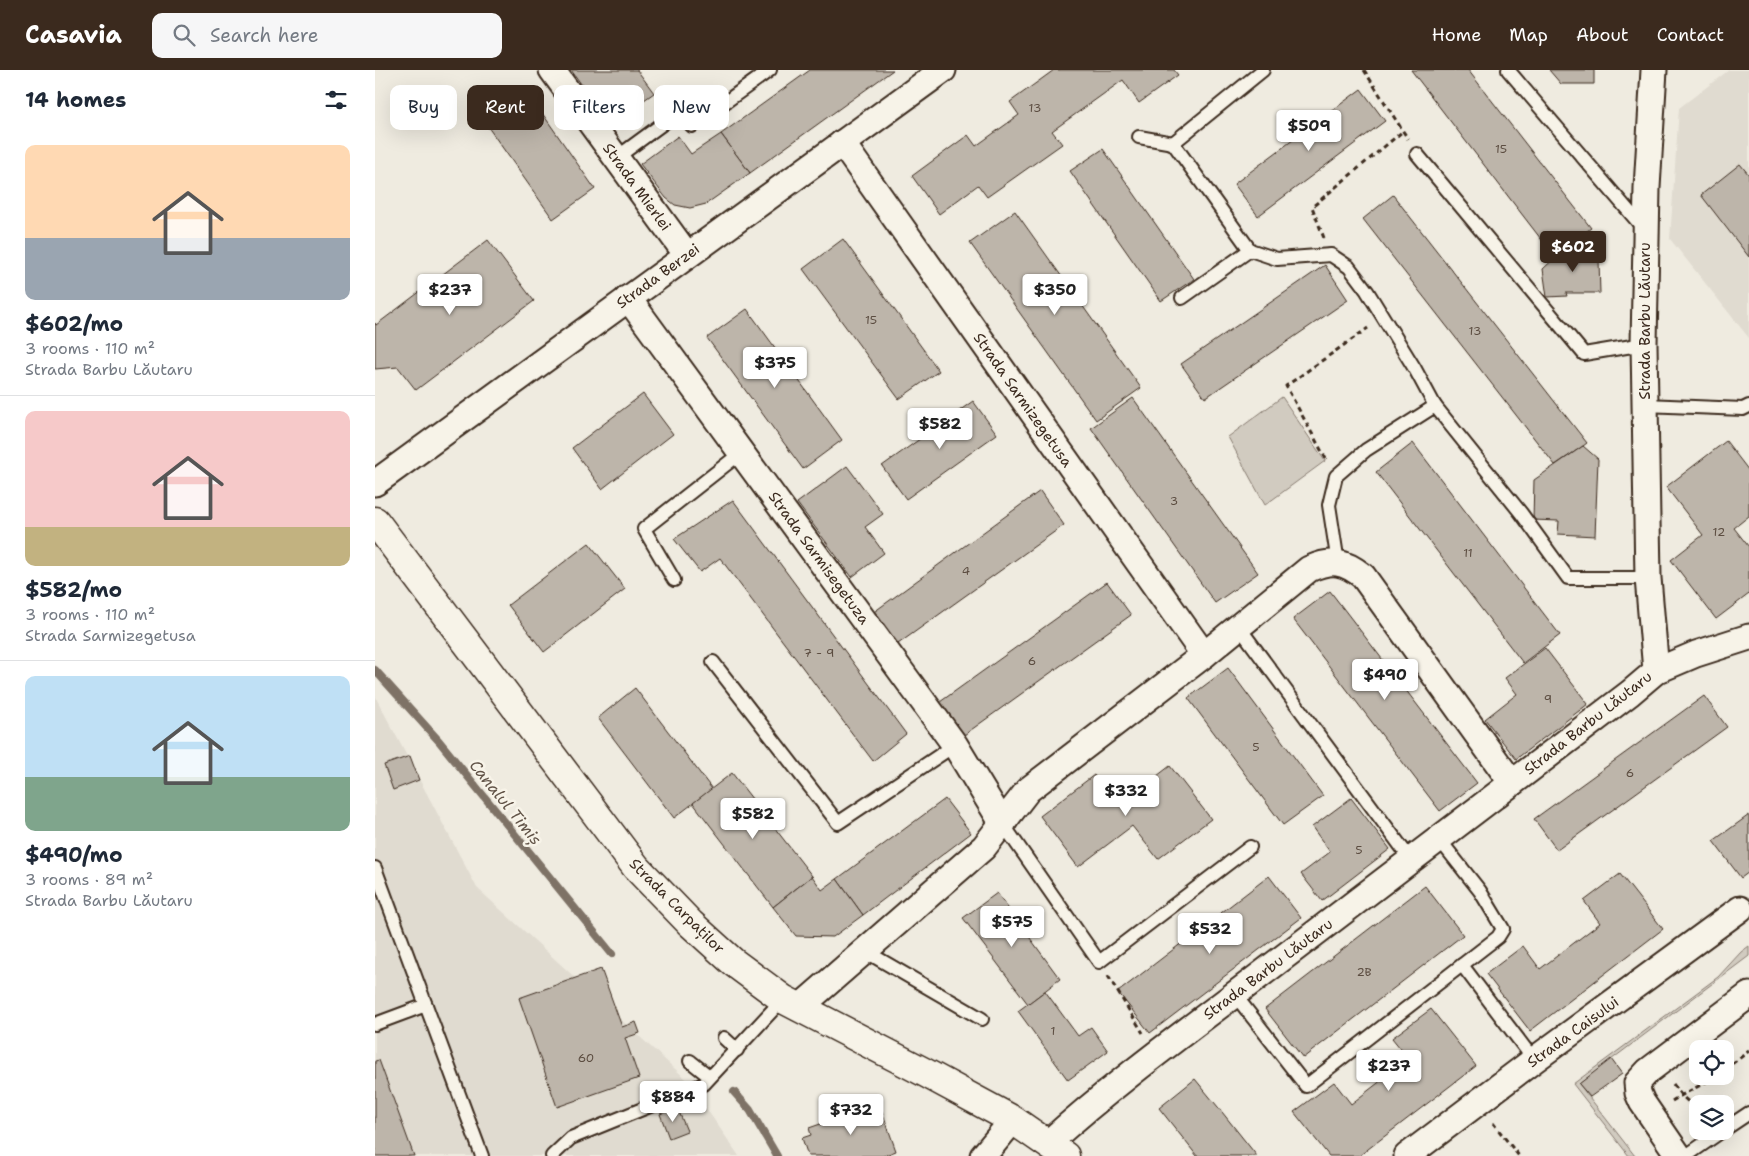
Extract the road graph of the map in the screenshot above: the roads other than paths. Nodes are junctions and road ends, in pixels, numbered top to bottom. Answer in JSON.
{"nodes":[{"id":1,"x":551,"y":70,"type":"edge"},
{"id":2,"x":770,"y":70,"type":"edge"},
{"id":3,"x":943,"y":70,"type":"edge"},
{"id":4,"x":1263,"y":70,"type":"edge"},
{"id":5,"x":1508,"y":70,"type":"edge"},
{"id":6,"x":1654,"y":70,"type":"edge"},
{"id":7,"x":1247,"y":75,"type":"edge"},
{"id":8,"x":1139,"y":137,"type":"dead end"},
{"id":9,"x":842,"y":143,"type":"junction"},
{"id":10,"x":1173,"y":143,"type":"junction"},
{"id":11,"x":1417,"y":154,"type":"road end"},
{"id":12,"x":616,"y":158,"type":"junction"},
{"id":13,"x":1646,"y":231,"type":"junction"},
{"id":14,"x":1250,"y":250,"type":"junction"},
{"id":15,"x":687,"y":255,"type":"junction"},
{"id":16,"x":628,"y":298,"type":"junction"},
{"id":17,"x":1182,"y":298,"type":"dead end"},
{"id":18,"x":1644,"y":344,"type":"junction"},
{"id":19,"x":1645,"y":405,"type":"junction"},
{"id":20,"x":1435,"y":406,"type":"junction"},
{"id":21,"x":1749,"y":406,"type":"edge"},
{"id":22,"x":742,"y":452,"type":"junction"},
{"id":23,"x":375,"y":483,"type":"edge"},
{"id":24,"x":375,"y":521,"type":"edge"},
{"id":25,"x":1338,"y":563,"type":"junction"},
{"id":26,"x":1648,"y":578,"type":"junction"},
{"id":27,"x":674,"y":580,"type":"dead end"},
{"id":28,"x":1239,"y":626,"type":"junction"},
{"id":29,"x":1749,"y":637,"type":"edge"},
{"id":30,"x":1204,"y":655,"type":"junction"},
{"id":31,"x":713,"y":662,"type":"dead end"},
{"id":32,"x":1656,"y":671,"type":"junction"},
{"id":33,"x":955,"y":745,"type":"junction"},
{"id":34,"x":1512,"y":783,"type":"junction"},
{"id":35,"x":1003,"y":824,"type":"junction"},
{"id":36,"x":1439,"y":839,"type":"junction"},
{"id":37,"x":1250,"y":847,"type":"dead end"},
{"id":38,"x":1411,"y":860,"type":"junction"},
{"id":39,"x":375,"y":868,"type":"edge"},
{"id":40,"x":1739,"y":909,"type":"dead end"},
{"id":41,"x":865,"y":951,"type":"junction"},
{"id":42,"x":1462,"y":965,"type":"junction"},
{"id":43,"x":1235,"y":995,"type":"junction"},
{"id":44,"x":1749,"y":995,"type":"edge"},
{"id":45,"x":791,"y":1004,"type":"junction"},
{"id":46,"x":426,"y":1006,"type":"junction"},
{"id":47,"x":982,"y":1019,"type":"dead end"},
{"id":48,"x":375,"y":1024,"type":"edge"},
{"id":49,"x":724,"y":1038,"type":"dead end"},
{"id":50,"x":737,"y":1050,"type":"junction"},
{"id":51,"x":1534,"y":1060,"type":"junction"},
{"id":52,"x":690,"y":1062,"type":"dead end"},
{"id":53,"x":710,"y":1077,"type":"junction"},
{"id":54,"x":1749,"y":1113,"type":"edge"},
{"id":55,"x":1013,"y":1120,"type":"junction"},
{"id":56,"x":1734,"y":1123,"type":"edge"},
{"id":57,"x":1709,"y":1140,"type":"edge"},
{"id":58,"x":1056,"y":1150,"type":"edge"},
{"id":59,"x":482,"y":1156,"type":"edge"},
{"id":60,"x":552,"y":1156,"type":"edge"},
{"id":61,"x":983,"y":1156,"type":"edge"},
{"id":62,"x":1407,"y":1156,"type":"edge"},
{"id":63,"x":1679,"y":1156,"type":"edge"},
{"id":64,"x":1686,"y":1156,"type":"edge"}],
"edges":[{"from":1,"to":12,"type":"street","name":"Strada Mierlei"},
{"from":2,"to":12,"type":"lane"},
{"from":3,"to":9,"type":"street","name":"Strada Berzei"},
{"from":4,"to":7,"type":"lane"},
{"from":5,"to":13,"type":"lane"},
{"from":6,"to":13,"type":"street","name":"Strada Barbu Lăutaru"},
{"from":7,"to":10,"type":"lane"},
{"from":8,"to":10,"type":"lane"},
{"from":9,"to":15,"type":"street","name":"Strada Berzei"},
{"from":9,"to":30,"type":"street","name":"Strada Sarmizegetusa"},
{"from":10,"to":14,"type":"lane"},
{"from":11,"to":18,"type":"lane"},
{"from":12,"to":15,"type":"street","name":"Strada Mierlei"},
{"from":13,"to":18,"type":"street","name":"Strada Barbu Lăutaru"},
{"from":14,"to":17,"type":"lane"},
{"from":14,"to":20,"type":"lane"},
{"from":15,"to":16,"type":"street","name":"Strada Berzei"},
{"from":16,"to":22,"type":"street","name":"Strada Sarmisegetuza"},
{"from":16,"to":23,"type":"street","name":"Strada Berzei"},
{"from":18,"to":19,"type":"street","name":"Strada Barbu Lăutaru"},
{"from":19,"to":21,"type":"lane"},
{"from":19,"to":26,"type":"street","name":"Strada Barbu Lăutaru"},
{"from":20,"to":25,"type":"lane"},
{"from":20,"to":26,"type":"lane"},
{"from":22,"to":27,"type":"lane"},
{"from":22,"to":33,"type":"street","name":"Strada Sarmisegetuza"},
{"from":24,"to":45,"type":"main road","name":"Strada Carpaților"},
{"from":25,"to":28,"type":"street"},
{"from":25,"to":34,"type":"street"},
{"from":26,"to":32,"type":"street","name":"Strada Barbu Lăutaru"},
{"from":28,"to":30,"type":"street"},
{"from":28,"to":38,"type":"lane"},
{"from":29,"to":32,"type":"street"},
{"from":30,"to":35,"type":"street"},
{"from":31,"to":33,"type":"lane"},
{"from":32,"to":34,"type":"street","name":"Strada Barbu Lăutaru"},
{"from":33,"to":35,"type":"street","name":"Strada Sarmisegetuza"},
{"from":34,"to":36,"type":"street","name":"Strada Barbu Lăutaru"},
{"from":35,"to":37,"type":"lane"},
{"from":35,"to":41,"type":"street"},
{"from":36,"to":38,"type":"street","name":"Strada Barbu Lăutaru"},
{"from":36,"to":42,"type":"lane"},
{"from":38,"to":43,"type":"street","name":"Strada Barbu Lăutaru"},
{"from":39,"to":46,"type":"lane"},
{"from":40,"to":51,"type":"street","name":"Strada Caisului"},
{"from":41,"to":45,"type":"street"},
{"from":41,"to":47,"type":"lane"},
{"from":42,"to":43,"type":"lane"},
{"from":42,"to":51,"type":"lane"},
{"from":43,"to":58,"type":"street","name":"Strada Barbu Lăutaru"},
{"from":44,"to":63,"type":"street"},
{"from":45,"to":50,"type":"lane"},
{"from":45,"to":55,"type":"main road","name":"Strada Carpaților"},
{"from":46,"to":48,"type":"lane"},
{"from":46,"to":59,"type":"lane"},
{"from":49,"to":50,"type":"lane"},
{"from":50,"to":53,"type":"lane"},
{"from":51,"to":62,"type":"street","name":"Strada Caisului"},
{"from":52,"to":53,"type":"lane"},
{"from":53,"to":60,"type":"lane"},
{"from":54,"to":56,"type":"lane"},
{"from":55,"to":58,"type":"main road","name":"Strada Carpaților"},
{"from":55,"to":61,"type":"street"},
{"from":57,"to":64,"type":"lane"}]}
